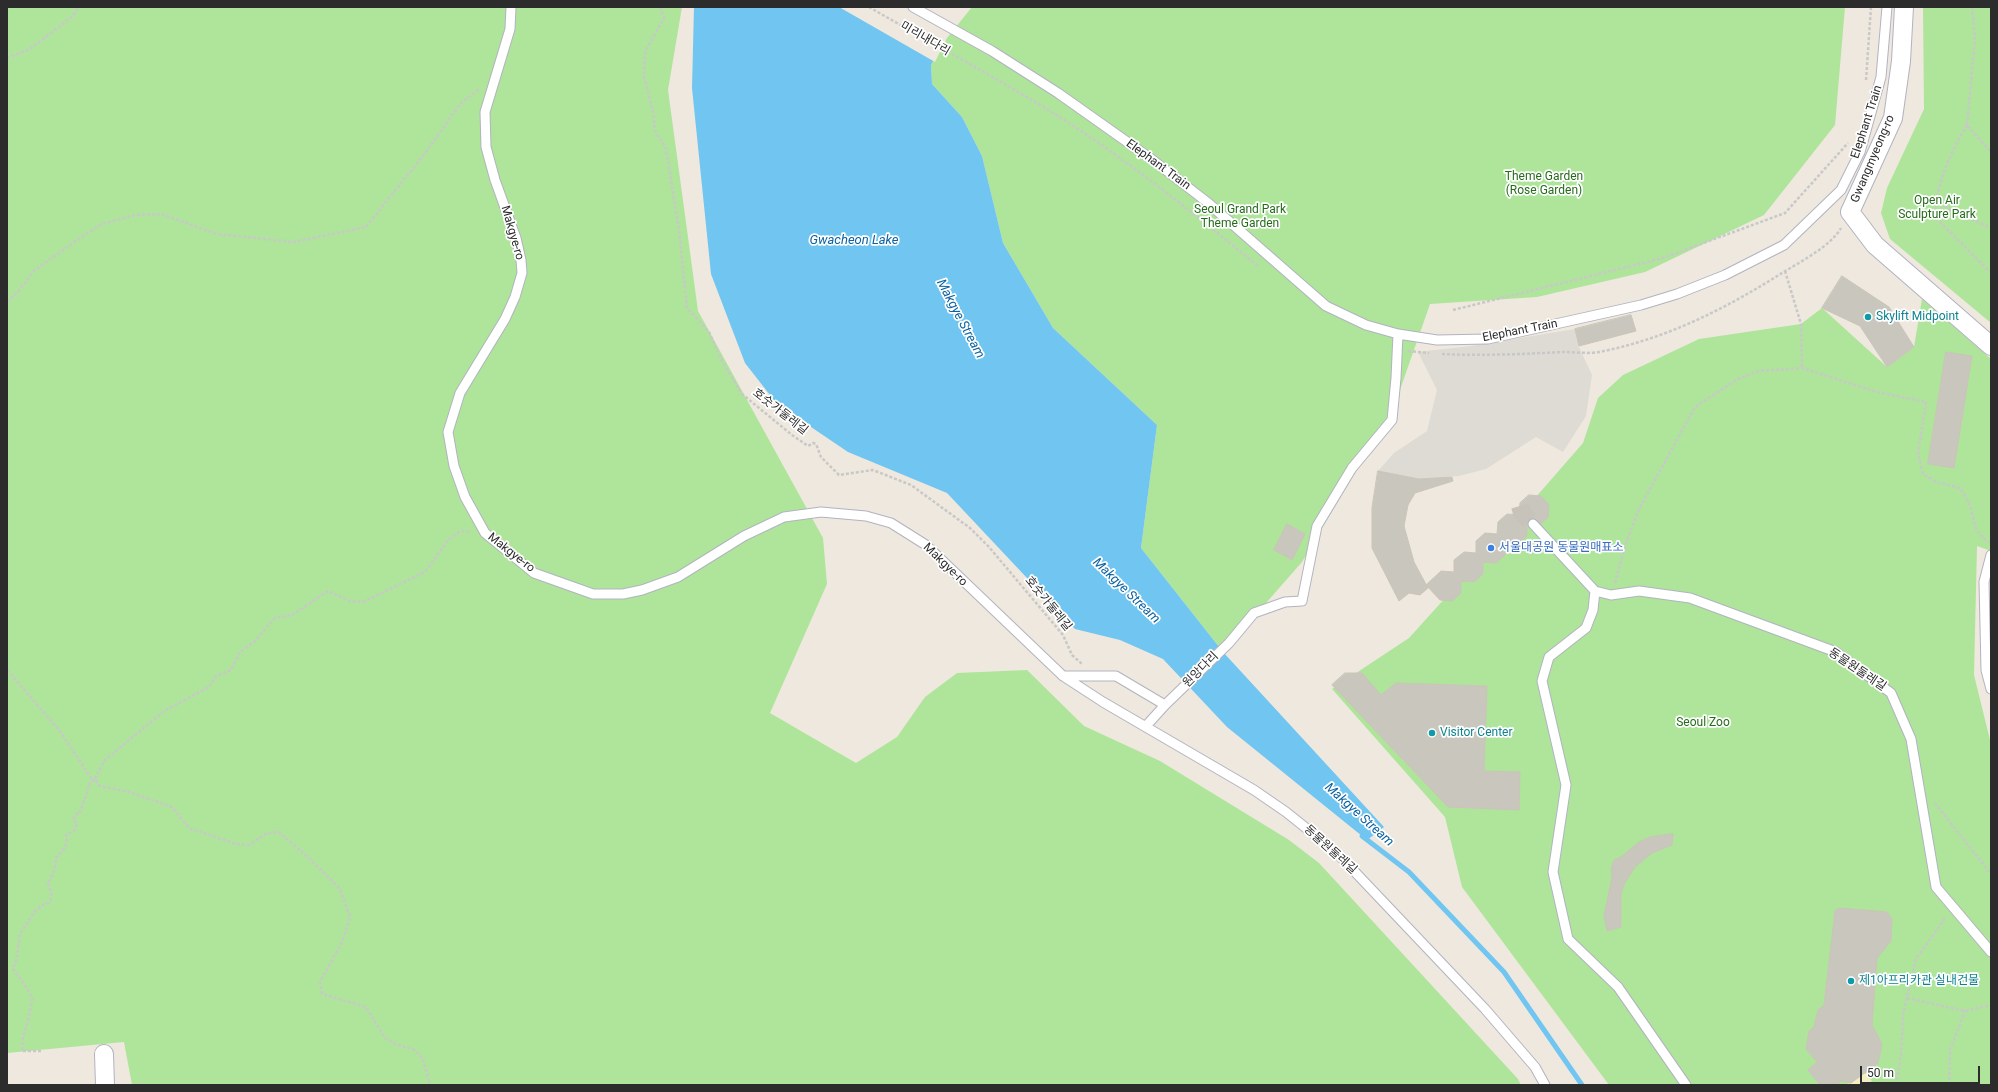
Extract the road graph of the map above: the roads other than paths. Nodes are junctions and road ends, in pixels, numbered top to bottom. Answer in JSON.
{"nodes":[{"id":1,"x":511,"y":7,"type":"edge"},
{"id":2,"x":913,"y":7,"type":"edge"},
{"id":3,"x":1887,"y":7,"type":"edge"},
{"id":4,"x":1904,"y":7,"type":"edge"},
{"id":5,"x":992,"y":51,"type":"joint"},
{"id":6,"x":1398,"y":334,"type":"junction"},
{"id":7,"x":1991,"y":346,"type":"edge"},
{"id":8,"x":1533,"y":524,"type":"tunnel mouth"},
{"id":9,"x":1991,"y":555,"type":"edge"},
{"id":10,"x":1595,"y":591,"type":"junction"},
{"id":11,"x":1063,"y":676,"type":"junction"},
{"id":12,"x":1991,"y":689,"type":"edge"},
{"id":13,"x":1165,"y":705,"type":"junction"},
{"id":14,"x":1146,"y":726,"type":"junction"},
{"id":15,"x":1991,"y":952,"type":"edge"},
{"id":16,"x":104,"y":1054,"type":"dead end"},
{"id":17,"x":105,"y":1085,"type":"edge"},
{"id":18,"x":1545,"y":1085,"type":"edge"},
{"id":19,"x":1686,"y":1085,"type":"edge"}],
"edges":[{"from":1,"to":11,"type":"lane","name":"Makgye-ro"},
{"from":2,"to":5,"type":"lane","name":"미리내다리"},
{"from":3,"to":6,"type":"lane","name":"Elephant Train"},
{"from":4,"to":7,"type":"street","name":"Gwangmyeong-ro"},
{"from":5,"to":6,"type":"lane","name":"Elephant Train"},
{"from":6,"to":13,"type":"lane","name":"원앙다리"},
{"from":8,"to":10,"type":"lane"},
{"from":9,"to":12,"type":"lane"},
{"from":10,"to":15,"type":"lane","name":"동물원둘레길"},
{"from":10,"to":19,"type":"lane"},
{"from":11,"to":13,"type":"lane"},
{"from":11,"to":14,"type":"lane","name":"동물원둘레길"},
{"from":13,"to":14,"type":"lane","name":"원앙다리"},
{"from":14,"to":18,"type":"lane","name":"동물원둘레길"},
{"from":16,"to":17,"type":"street"}]}
